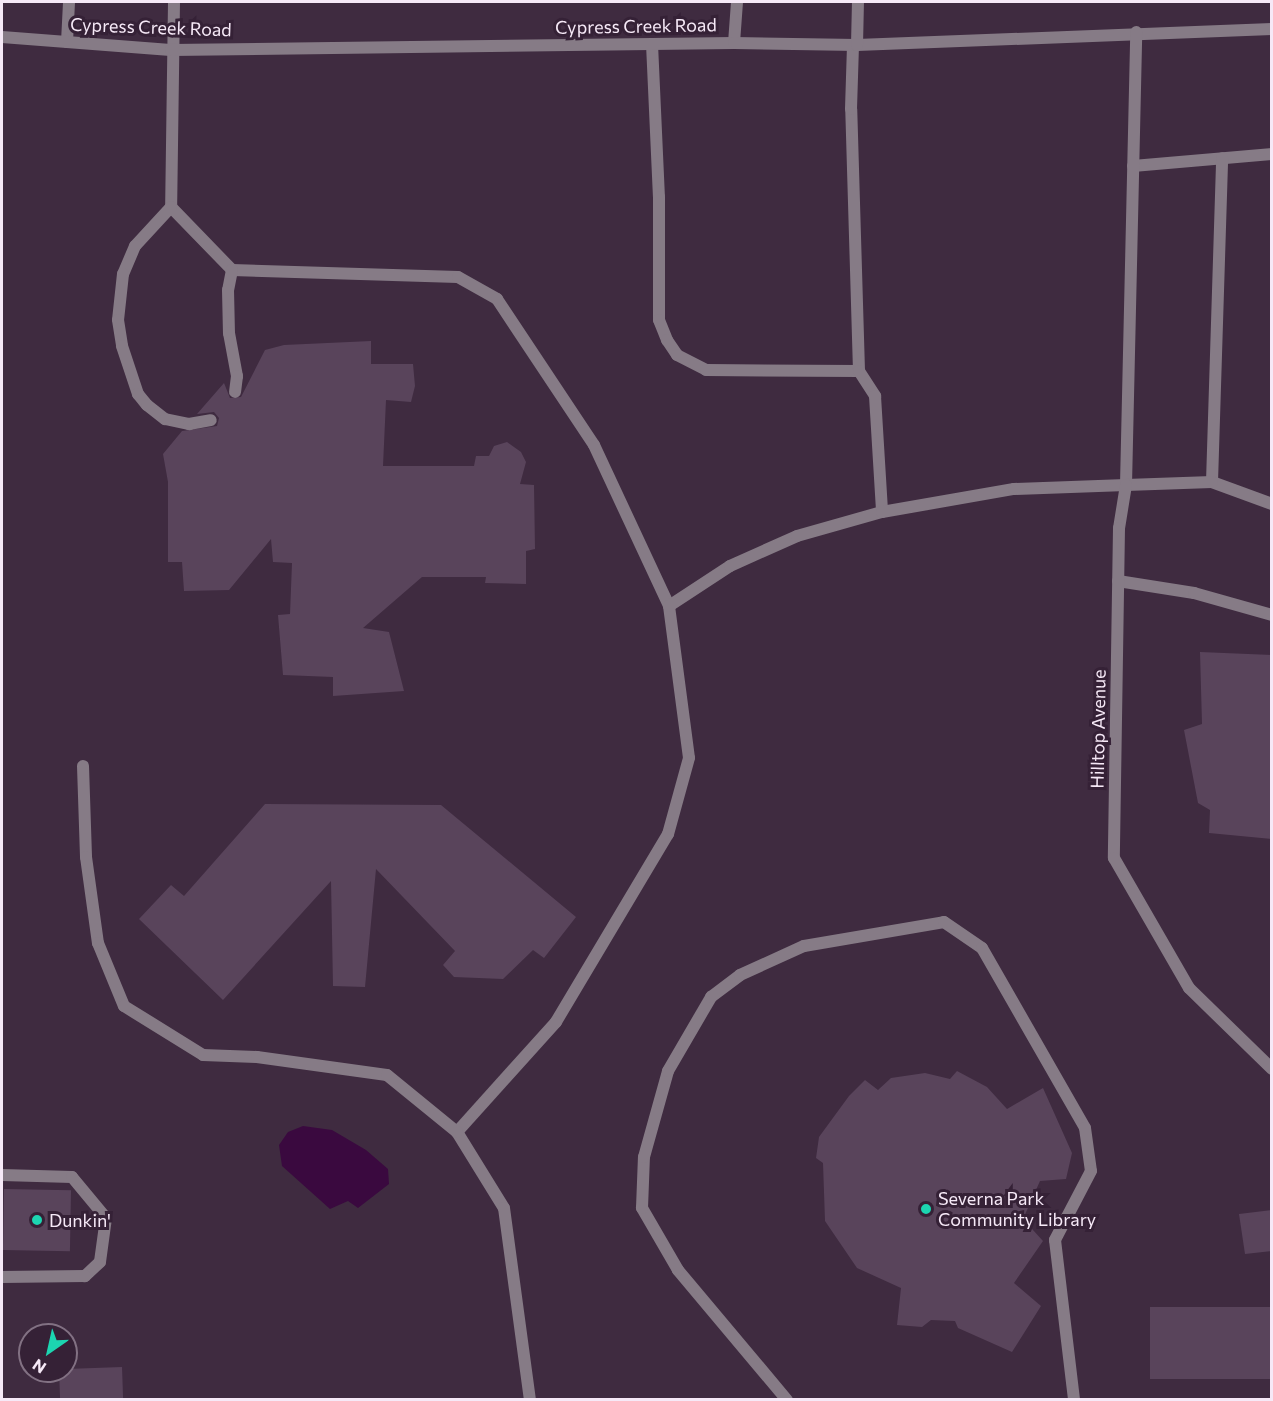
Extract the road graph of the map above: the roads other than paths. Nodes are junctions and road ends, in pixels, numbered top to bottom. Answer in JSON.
{"nodes":[{"id":1,"x":69,"y":2,"type":"edge"},
{"id":2,"x":174,"y":2,"type":"edge"},
{"id":3,"x":736,"y":2,"type":"edge"},
{"id":4,"x":858,"y":2,"type":"edge"},
{"id":5,"x":1272,"y":28,"type":"edge"},
{"id":6,"x":1136,"y":32,"type":"junction"},
{"id":7,"x":2,"y":37,"type":"edge"},
{"id":8,"x":67,"y":42,"type":"junction"},
{"id":9,"x":734,"y":43,"type":"junction"},
{"id":10,"x":652,"y":44,"type":"junction"},
{"id":11,"x":855,"y":45,"type":"junction"},
{"id":12,"x":171,"y":50,"type":"junction"},
{"id":13,"x":1272,"y":154,"type":"edge"},
{"id":14,"x":1222,"y":158,"type":"junction"},
{"id":15,"x":1133,"y":166,"type":"junction"},
{"id":16,"x":171,"y":207,"type":"junction"},
{"id":17,"x":232,"y":270,"type":"junction"},
{"id":18,"x":859,"y":371,"type":"junction"},
{"id":19,"x":235,"y":392,"type":"dead end"},
{"id":20,"x":211,"y":420,"type":"dead end"},
{"id":21,"x":1212,"y":482,"type":"junction"},
{"id":22,"x":1126,"y":485,"type":"junction"},
{"id":23,"x":1272,"y":504,"type":"edge"},
{"id":24,"x":882,"y":512,"type":"junction"},
{"id":25,"x":1118,"y":581,"type":"junction"},
{"id":26,"x":669,"y":606,"type":"junction"},
{"id":27,"x":1272,"y":615,"type":"edge"},
{"id":28,"x":84,"y":766,"type":"dead end"},
{"id":29,"x":1272,"y":1070,"type":"edge"},
{"id":30,"x":457,"y":1132,"type":"junction"},
{"id":31,"x":2,"y":1175,"type":"edge"},
{"id":32,"x":2,"y":1277,"type":"edge"},
{"id":33,"x":530,"y":1400,"type":"edge"},
{"id":34,"x":787,"y":1400,"type":"edge"},
{"id":35,"x":1074,"y":1400,"type":"edge"}],
"edges":[{"from":1,"to":8,"type":"street"},
{"from":2,"to":12,"type":"street"},
{"from":3,"to":9,"type":"street"},
{"from":4,"to":11,"type":"street"},
{"from":5,"to":6,"type":"street","name":"Cypress Creek Road"},
{"from":6,"to":11,"type":"street","name":"Cypress Creek Road"},
{"from":6,"to":15,"type":"street","name":"Hilltop Avenue"},
{"from":7,"to":8,"type":"street","name":"Cypress Creek Road"},
{"from":8,"to":12,"type":"street","name":"Cypress Creek Road"},
{"from":9,"to":10,"type":"street","name":"Cypress Creek Road"},
{"from":9,"to":11,"type":"street","name":"Cypress Creek Road"},
{"from":10,"to":12,"type":"street","name":"Cypress Creek Road"},
{"from":10,"to":18,"type":"street"},
{"from":11,"to":18,"type":"street"},
{"from":12,"to":16,"type":"street"},
{"from":13,"to":14,"type":"street"},
{"from":14,"to":15,"type":"street"},
{"from":14,"to":21,"type":"street"},
{"from":15,"to":22,"type":"street","name":"Hilltop Avenue"},
{"from":16,"to":17,"type":"street"},
{"from":16,"to":20,"type":"street"},
{"from":17,"to":19,"type":"street"},
{"from":17,"to":26,"type":"street"},
{"from":18,"to":24,"type":"street"},
{"from":21,"to":22,"type":"street"},
{"from":21,"to":23,"type":"street"},
{"from":22,"to":24,"type":"street"},
{"from":22,"to":25,"type":"street","name":"Hilltop Avenue"},
{"from":24,"to":26,"type":"street"},
{"from":25,"to":27,"type":"street"},
{"from":25,"to":29,"type":"street","name":"Hilltop Avenue"},
{"from":26,"to":30,"type":"street"},
{"from":28,"to":30,"type":"street"},
{"from":30,"to":33,"type":"street"},
{"from":31,"to":32,"type":"street"},
{"from":34,"to":35,"type":"street"}]}
